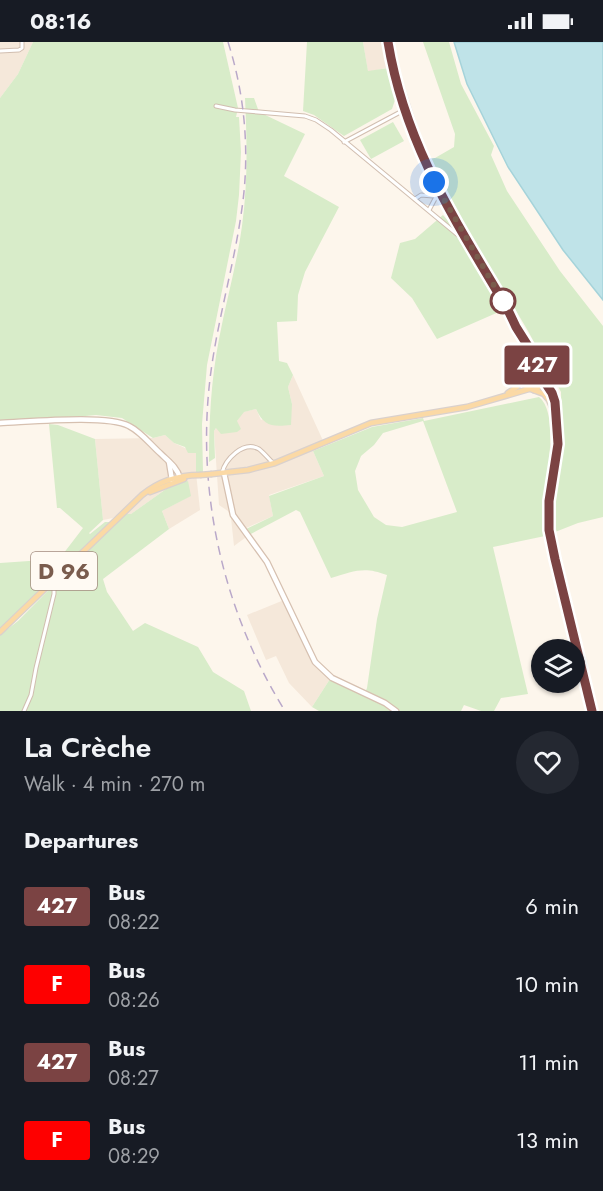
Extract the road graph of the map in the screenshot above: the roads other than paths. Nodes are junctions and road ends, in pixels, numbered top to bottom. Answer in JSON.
{"nodes":[{"id":1,"x":22,"y":42,"type":"edge"},
{"id":2,"x":389,"y":42,"type":"edge"},
{"id":3,"x":0,"y":51,"type":"edge"},
{"id":4,"x":216,"y":106,"type":"dead end"},
{"id":5,"x":406,"y":109,"type":"junction"},
{"id":6,"x":344,"y":142,"type":"junction"},
{"id":7,"x":439,"y":194,"type":"junction"},
{"id":8,"x":416,"y":199,"type":"junction"},
{"id":9,"x":429,"y":210,"type":"junction"},
{"id":10,"x":465,"y":236,"type":"junction"},
{"id":11,"x":516,"y":327,"type":"junction"},
{"id":12,"x":538,"y":366,"type":"junction"},
{"id":13,"x":525,"y":368,"type":"junction"},
{"id":14,"x":521,"y":380,"type":"junction"},
{"id":15,"x":545,"y":381,"type":"junction"},
{"id":16,"x":532,"y":389,"type":"junction"},
{"id":17,"x":478,"y":404,"type":"junction"},
{"id":18,"x":0,"y":423,"type":"edge"},
{"id":19,"x":169,"y":462,"type":"junction"},
{"id":20,"x":274,"y":464,"type":"junction"},
{"id":21,"x":223,"y":473,"type":"junction"},
{"id":22,"x":180,"y":478,"type":"junction"},
{"id":23,"x":172,"y":481,"type":"junction"},
{"id":24,"x":551,"y":484,"type":"junction"},
{"id":25,"x":54,"y":581,"type":"junction"},
{"id":26,"x":0,"y":632,"type":"edge"},
{"id":27,"x":24,"y":711,"type":"edge"},
{"id":28,"x":396,"y":711,"type":"edge"},
{"id":29,"x":592,"y":711,"type":"edge"}],
"edges":[{"from":1,"to":3,"type":"street"},
{"from":2,"to":5,"type":"main road"},
{"from":4,"to":6,"type":"street"},
{"from":5,"to":6,"type":"street"},
{"from":5,"to":7,"type":"main road"},
{"from":6,"to":8,"type":"street"},
{"from":7,"to":8,"type":"street"},
{"from":7,"to":9,"type":"street"},
{"from":7,"to":10,"type":"main road"},
{"from":8,"to":9,"type":"street"},
{"from":9,"to":10,"type":"street"},
{"from":10,"to":11,"type":"main road"},
{"from":11,"to":12,"type":"main road"},
{"from":11,"to":13,"type":"main road"},
{"from":12,"to":13,"type":"main road"},
{"from":12,"to":15,"type":"main road"},
{"from":13,"to":14,"type":"main road"},
{"from":14,"to":16,"type":"main road"},
{"from":14,"to":17,"type":"main road","number":"D 96"},
{"from":15,"to":16,"type":"main road"},
{"from":15,"to":24,"type":"main road"},
{"from":16,"to":17,"type":"main road","number":"D 96"},
{"from":16,"to":24,"type":"main road"},
{"from":17,"to":20,"type":"main road","number":"D 96"},
{"from":18,"to":19,"type":"street"},
{"from":19,"to":22,"type":"street"},
{"from":19,"to":23,"type":"street"},
{"from":20,"to":21,"type":"main road","number":"D 96"},
{"from":20,"to":21,"type":"street"},
{"from":21,"to":22,"type":"main road","number":"D 96","bridge":true},
{"from":21,"to":28,"type":"street"},
{"from":22,"to":23,"type":"main road","number":"D 96"},
{"from":23,"to":25,"type":"main road","number":"D 96"},
{"from":24,"to":29,"type":"main road"},
{"from":25,"to":26,"type":"main road","number":"D 96"},
{"from":25,"to":27,"type":"street"}]}
